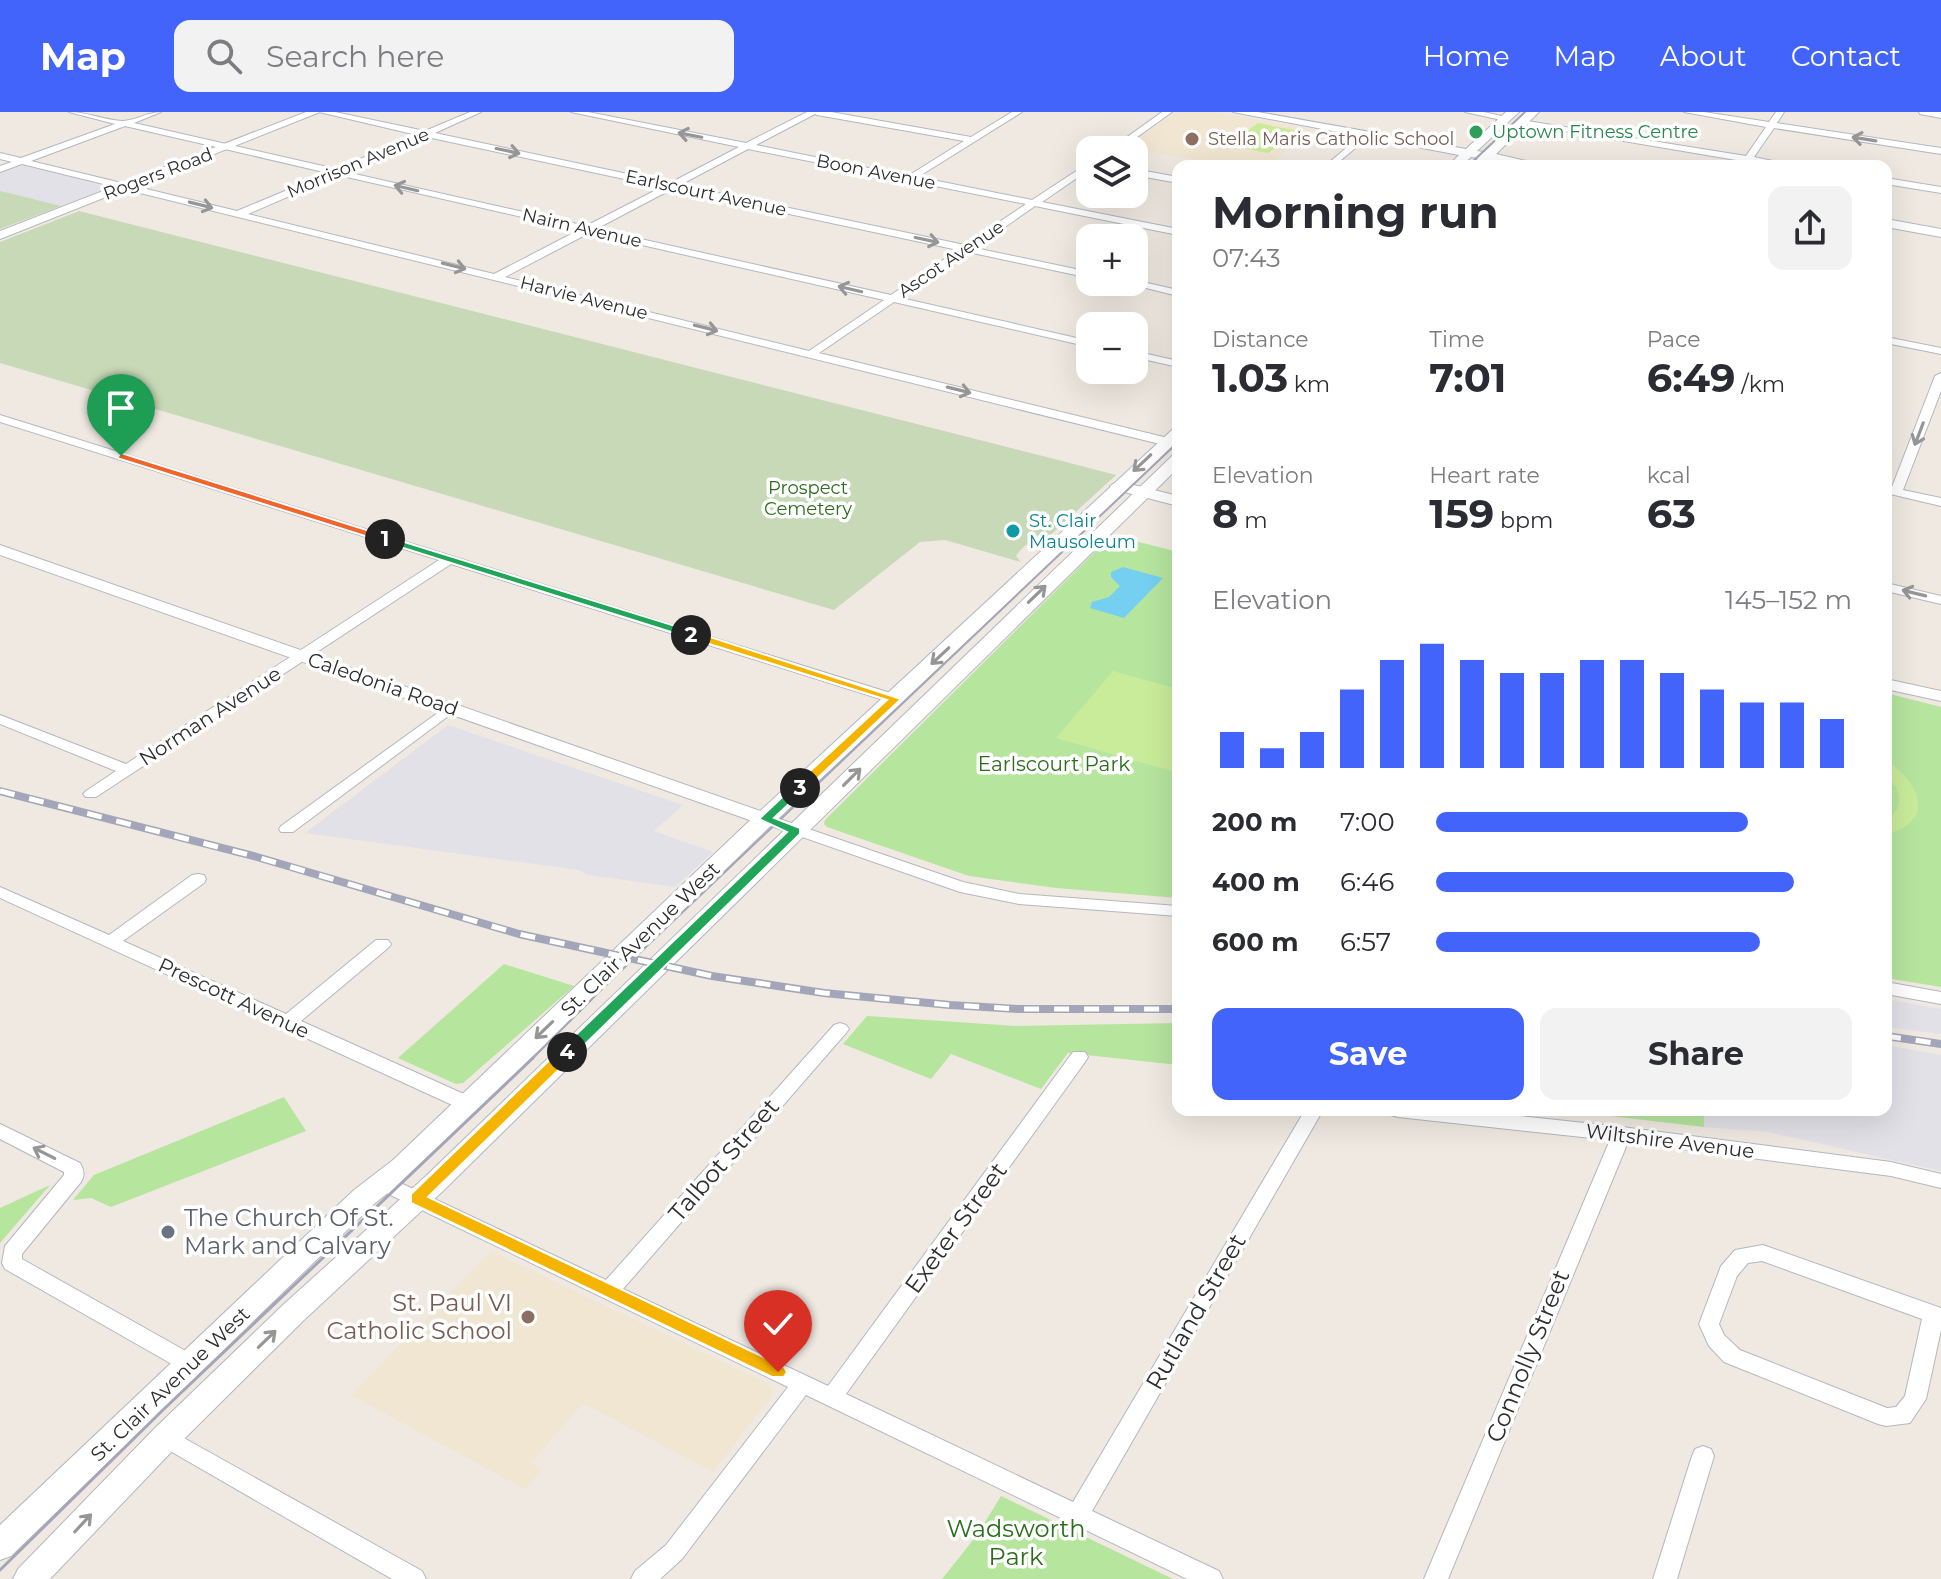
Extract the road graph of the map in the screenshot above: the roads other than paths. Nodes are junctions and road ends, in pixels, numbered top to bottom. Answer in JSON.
{"nodes":[{"id":1,"x":73,"y":112,"type":"edge"},
{"id":2,"x":157,"y":112,"type":"edge"},
{"id":3,"x":315,"y":112,"type":"edge"},
{"id":4,"x":323,"y":112,"type":"edge"},
{"id":5,"x":477,"y":112,"type":"edge"},
{"id":6,"x":575,"y":112,"type":"edge"},
{"id":7,"x":815,"y":112,"type":"edge"},
{"id":8,"x":1018,"y":112,"type":"edge"},
{"id":9,"x":1168,"y":112,"type":"edge"},
{"id":10,"x":1239,"y":112,"type":"edge"},
{"id":11,"x":1469,"y":112,"type":"edge"},
{"id":12,"x":1533,"y":112,"type":"edge"},
{"id":13,"x":1688,"y":112,"type":"edge"},
{"id":14,"x":1780,"y":112,"type":"edge"},
{"id":15,"x":1923,"y":112,"type":"edge"},
{"id":16,"x":1510,"y":115,"type":"edge"},
{"id":17,"x":1941,"y":115,"type":"edge"},
{"id":18,"x":1521,"y":123,"type":"junction"},
{"id":19,"x":125,"y":124,"type":"junction"},
{"id":20,"x":1772,"y":125,"type":"junction"},
{"id":21,"x":426,"y":134,"type":"junction"},
{"id":22,"x":1368,"y":134,"type":"junction"},
{"id":23,"x":1133,"y":136,"type":"edge"},
{"id":24,"x":971,"y":140,"type":"junction"},
{"id":25,"x":747,"y":146,"type":"junction"},
{"id":26,"x":226,"y":147,"type":"junction"},
{"id":27,"x":1941,"y":151,"type":"edge"},
{"id":28,"x":1469,"y":152,"type":"junction"},
{"id":29,"x":0,"y":156,"type":"edge"},
{"id":30,"x":1488,"y":156,"type":"junction"},
{"id":31,"x":1336,"y":160,"type":"edge"},
{"id":32,"x":1460,"y":160,"type":"edge"},
{"id":33,"x":1484,"y":160,"type":"edge"},
{"id":34,"x":1509,"y":160,"type":"edge"},
{"id":35,"x":1728,"y":160,"type":"edge"},
{"id":36,"x":1747,"y":160,"type":"edge"},
{"id":37,"x":23,"y":161,"type":"junction"},
{"id":38,"x":0,"y":169,"type":"edge"},
{"id":39,"x":336,"y":172,"type":"junction"},
{"id":40,"x":1076,"y":175,"type":"edge"},
{"id":41,"x":1148,"y":175,"type":"edge"},
{"id":42,"x":909,"y":179,"type":"junction"},
{"id":43,"x":1172,"y":179,"type":"edge"},
{"id":44,"x":1892,"y":182,"type":"edge"},
{"id":45,"x":125,"y":186,"type":"junction"},
{"id":46,"x":672,"y":186,"type":"junction"},
{"id":47,"x":1941,"y":190,"type":"edge"},
{"id":48,"x":1033,"y":204,"type":"junction"},
{"id":49,"x":239,"y":214,"type":"junction"},
{"id":50,"x":1892,"y":224,"type":"edge"},
{"id":51,"x":588,"y":229,"type":"junction"},
{"id":52,"x":1172,"y":231,"type":"edge"},
{"id":53,"x":1941,"y":233,"type":"edge"},
{"id":54,"x":0,"y":235,"type":"edge"},
{"id":55,"x":967,"y":249,"type":"junction"},
{"id":56,"x":1076,"y":272,"type":"edge"},
{"id":57,"x":496,"y":277,"type":"junction"},
{"id":58,"x":1148,"y":287,"type":"edge"},
{"id":59,"x":1172,"y":292,"type":"edge"},
{"id":60,"x":893,"y":299,"type":"junction"},
{"id":61,"x":1076,"y":341,"type":"edge"},
{"id":62,"x":1892,"y":341,"type":"edge"},
{"id":63,"x":1941,"y":351,"type":"edge"},
{"id":64,"x":811,"y":354,"type":"junction"},
{"id":65,"x":1148,"y":357,"type":"edge"},
{"id":66,"x":1172,"y":363,"type":"edge"},
{"id":67,"x":1941,"y":376,"type":"edge"},
{"id":68,"x":0,"y":418,"type":"edge"},
{"id":69,"x":1172,"y":438,"type":"edge"},
{"id":70,"x":1172,"y":439,"type":"edge"},
{"id":71,"x":1172,"y":465,"type":"edge"},
{"id":72,"x":1118,"y":486,"type":"junction"},
{"id":73,"x":1892,"y":489,"type":"edge"},
{"id":74,"x":1892,"y":491,"type":"edge"},
{"id":75,"x":1144,"y":493,"type":"junction"},
{"id":76,"x":1172,"y":500,"type":"edge"},
{"id":77,"x":1941,"y":502,"type":"edge"},
{"id":78,"x":0,"y":550,"type":"edge"},
{"id":79,"x":450,"y":559,"type":"junction"},
{"id":80,"x":1892,"y":588,"type":"edge"},
{"id":81,"x":1941,"y":600,"type":"edge"},
{"id":82,"x":303,"y":656,"type":"junction"},
{"id":83,"x":1892,"y":685,"type":"edge"},
{"id":84,"x":1941,"y":696,"type":"edge"},
{"id":85,"x":895,"y":699,"type":"junction"},
{"id":86,"x":450,"y":708,"type":"junction"},
{"id":87,"x":0,"y":719,"type":"edge"},
{"id":88,"x":127,"y":770,"type":"junction"},
{"id":89,"x":91,"y":794,"type":"dead end"},
{"id":90,"x":765,"y":819,"type":"junction"},
{"id":91,"x":287,"y":829,"type":"dead end"},
{"id":92,"x":796,"y":831,"type":"junction"},
{"id":93,"x":198,"y":879,"type":"dead end"},
{"id":94,"x":0,"y":892,"type":"edge"},
{"id":95,"x":1172,"y":911,"type":"edge"},
{"id":96,"x":112,"y":941,"type":"junction"},
{"id":97,"x":382,"y":944,"type":"dead end"},
{"id":98,"x":1892,"y":989,"type":"edge"},
{"id":99,"x":1941,"y":998,"type":"edge"},
{"id":100,"x":288,"y":1022,"type":"junction"},
{"id":101,"x":840,"y":1029,"type":"dead end"},
{"id":102,"x":1079,"y":1057,"type":"dead end"},
{"id":103,"x":468,"y":1104,"type":"junction"},
{"id":104,"x":1311,"y":1116,"type":"edge"},
{"id":105,"x":1454,"y":1116,"type":"edge"},
{"id":106,"x":0,"y":1131,"type":"edge"},
{"id":107,"x":1622,"y":1134,"type":"junction"},
{"id":108,"x":1941,"y":1181,"type":"edge"},
{"id":109,"x":383,"y":1183,"type":"junction"},
{"id":110,"x":416,"y":1199,"type":"junction"},
{"id":111,"x":609,"y":1291,"type":"junction"},
{"id":112,"x":1938,"y":1315,"type":"edge"},
{"id":113,"x":192,"y":1365,"type":"junction"},
{"id":114,"x":802,"y":1384,"type":"junction"},
{"id":115,"x":832,"y":1397,"type":"junction"},
{"id":116,"x":166,"y":1437,"type":"junction"},
{"id":117,"x":1703,"y":1456,"type":"dead end"},
{"id":118,"x":1078,"y":1515,"type":"junction"},
{"id":119,"x":0,"y":1546,"type":"edge"},
{"id":120,"x":29,"y":1579,"type":"edge"},
{"id":121,"x":414,"y":1579,"type":"edge"},
{"id":122,"x":643,"y":1579,"type":"edge"},
{"id":123,"x":1211,"y":1579,"type":"edge"},
{"id":124,"x":1436,"y":1579,"type":"edge"},
{"id":125,"x":1665,"y":1579,"type":"edge"}],
"edges":[{"from":1,"to":19,"type":"street","name":"Nairn Avenue"},
{"from":2,"to":19,"type":"street"},
{"from":3,"to":26,"type":"street","name":"Rogers Road"},
{"from":4,"to":21,"type":"street","name":"Earlscourt Avenue"},
{"from":5,"to":21,"type":"street","name":"Morrison Avenue"},
{"from":25,"to":6,"type":"street","name":"Boon Avenue","one_way":true},
{"from":7,"to":24,"type":"street"},
{"from":7,"to":25,"type":"street"},
{"from":8,"to":24,"type":"street"},
{"from":9,"to":23,"type":"street"},
{"from":10,"to":22,"type":"main road"},
{"from":11,"to":16,"type":"street"},
{"from":12,"to":18,"type":"main road"},
{"from":13,"to":20,"type":"street"},
{"from":14,"to":20,"type":"street"},
{"from":15,"to":17,"type":"street"},
{"from":16,"to":28,"type":"main road"},
{"from":18,"to":30,"type":"main road"},
{"from":18,"to":35,"type":"street"},
{"from":19,"to":26,"type":"street","name":"Nairn Avenue"},
{"from":19,"to":37,"type":"street"},
{"from":27,"to":20,"type":"street","one_way":true},
{"from":20,"to":36,"type":"street"},
{"from":21,"to":39,"type":"street","name":"Morrison Avenue"},
{"from":21,"to":46,"type":"street","name":"Earlscourt Avenue","one_way":true},
{"from":22,"to":28,"type":"main road"},
{"from":22,"to":31,"type":"street"},
{"from":24,"to":42,"type":"street"},
{"from":25,"to":42,"type":"street","name":"Boon Avenue"},
{"from":25,"to":46,"type":"street"},
{"from":26,"to":39,"type":"street","name":"Nairn Avenue"},
{"from":26,"to":45,"type":"street","name":"Rogers Road"},
{"from":28,"to":30,"type":"main road"},
{"from":28,"to":32,"type":"main road"},
{"from":29,"to":37,"type":"street","name":"Harvie Avenue"},
{"from":30,"to":33,"type":"main road"},
{"from":30,"to":34,"type":"main road"},
{"from":37,"to":38,"type":"street"},
{"from":37,"to":45,"type":"street","name":"Harvie Avenue"},
{"from":39,"to":49,"type":"street","name":"Morrison Avenue"},
{"from":51,"to":39,"type":"street","name":"Nairn Avenue","one_way":true},
{"from":40,"to":48,"type":"street","name":"Ascot Avenue"},
{"from":41,"to":43,"type":"street"},
{"from":42,"to":48,"type":"street","name":"Boon Avenue"},
{"from":44,"to":47,"type":"street"},
{"from":45,"to":49,"type":"street","name":"Harvie Avenue","one_way":true},
{"from":45,"to":54,"type":"street","name":"Rogers Road"},
{"from":46,"to":51,"type":"street"},
{"from":46,"to":55,"type":"street","name":"Earlscourt Avenue","one_way":true},
{"from":48,"to":52,"type":"street","name":"Boon Avenue"},
{"from":48,"to":55,"type":"street","name":"Ascot Avenue"},
{"from":49,"to":57,"type":"street","name":"Harvie Avenue","one_way":true},
{"from":50,"to":53,"type":"main road"},
{"from":51,"to":57,"type":"street"},
{"from":60,"to":51,"type":"street","name":"Nairn Avenue","one_way":true},
{"from":55,"to":56,"type":"street","name":"Earlscourt Avenue"},
{"from":55,"to":60,"type":"street","name":"Ascot Avenue"},
{"from":57,"to":64,"type":"street","name":"Harvie Avenue","one_way":true},
{"from":58,"to":59,"type":"street"},
{"from":60,"to":61,"type":"street","name":"Nairn Avenue"},
{"from":60,"to":64,"type":"street","name":"Ascot Avenue"},
{"from":62,"to":63,"type":"street"},
{"from":64,"to":69,"type":"street","name":"Harvie Avenue","one_way":true},
{"from":65,"to":66,"type":"street"},
{"from":67,"to":73,"type":"street","one_way":true},
{"from":68,"to":79,"type":"street"},
{"from":70,"to":72,"type":"main road","name":"St. Clair Avenue West","one_way":true},
{"from":71,"to":75,"type":"main road","name":"St. Clair Avenue West"},
{"from":72,"to":75,"type":"street"},
{"from":72,"to":85,"type":"main road","name":"St. Clair Avenue West","one_way":true},
{"from":74,"to":77,"type":"street"},
{"from":75,"to":76,"type":"street"},
{"from":92,"to":75,"type":"main road","name":"St. Clair Avenue West","one_way":true},
{"from":78,"to":82,"type":"street","name":"Caledonia Road"},
{"from":79,"to":82,"type":"street","name":"Norman Avenue"},
{"from":79,"to":85,"type":"street"},
{"from":81,"to":80,"type":"street","one_way":true},
{"from":82,"to":86,"type":"street","name":"Caledonia Road"},
{"from":82,"to":88,"type":"street","name":"Norman Avenue"},
{"from":83,"to":84,"type":"street"},
{"from":85,"to":90,"type":"main road","name":"St. Clair Avenue West"},
{"from":86,"to":90,"type":"street","name":"Caledonia Road"},
{"from":86,"to":91,"type":"street"},
{"from":87,"to":88,"type":"street"},
{"from":88,"to":89,"type":"street","name":"Norman Avenue"},
{"from":90,"to":92,"type":"street"},
{"from":90,"to":103,"type":"main road","name":"St. Clair Avenue West","one_way":true},
{"from":92,"to":95,"type":"street"},
{"from":92,"to":110,"type":"main road","name":"St. Clair Avenue West"},
{"from":93,"to":96,"type":"street"},
{"from":94,"to":96,"type":"street","name":"Prescott Avenue"},
{"from":96,"to":100,"type":"street","name":"Prescott Avenue"},
{"from":97,"to":100,"type":"street"},
{"from":98,"to":99,"type":"street"},
{"from":100,"to":103,"type":"street","name":"Prescott Avenue"},
{"from":101,"to":111,"type":"street","name":"Talbot Street"},
{"from":102,"to":115,"type":"street","name":"Exeter Street"},
{"from":103,"to":109,"type":"main road","name":"St. Clair Avenue West"},
{"from":104,"to":118,"type":"street","name":"Rutland Street"},
{"from":105,"to":107,"type":"street","name":"Wiltshire Avenue"},
{"from":113,"to":106,"type":"street","one_way":true},
{"from":107,"to":108,"type":"street","name":"Wiltshire Avenue"},
{"from":107,"to":124,"type":"street","name":"Connolly Street"},
{"from":109,"to":110,"type":"street"},
{"from":109,"to":113,"type":"main road","name":"St. Clair Avenue West"},
{"from":110,"to":111,"type":"street"},
{"from":116,"to":110,"type":"main road","name":"St. Clair Avenue West","one_way":true},
{"from":111,"to":114,"type":"street"},
{"from":112,"to":112,"type":"street"},
{"from":113,"to":119,"type":"main road","name":"St. Clair Avenue West"},
{"from":114,"to":115,"type":"street"},
{"from":114,"to":122,"type":"street"},
{"from":115,"to":118,"type":"street"},
{"from":120,"to":116,"type":"main road","name":"St. Clair Avenue West","one_way":true},
{"from":116,"to":121,"type":"street"},
{"from":117,"to":125,"type":"street"},
{"from":118,"to":123,"type":"street"}]}
